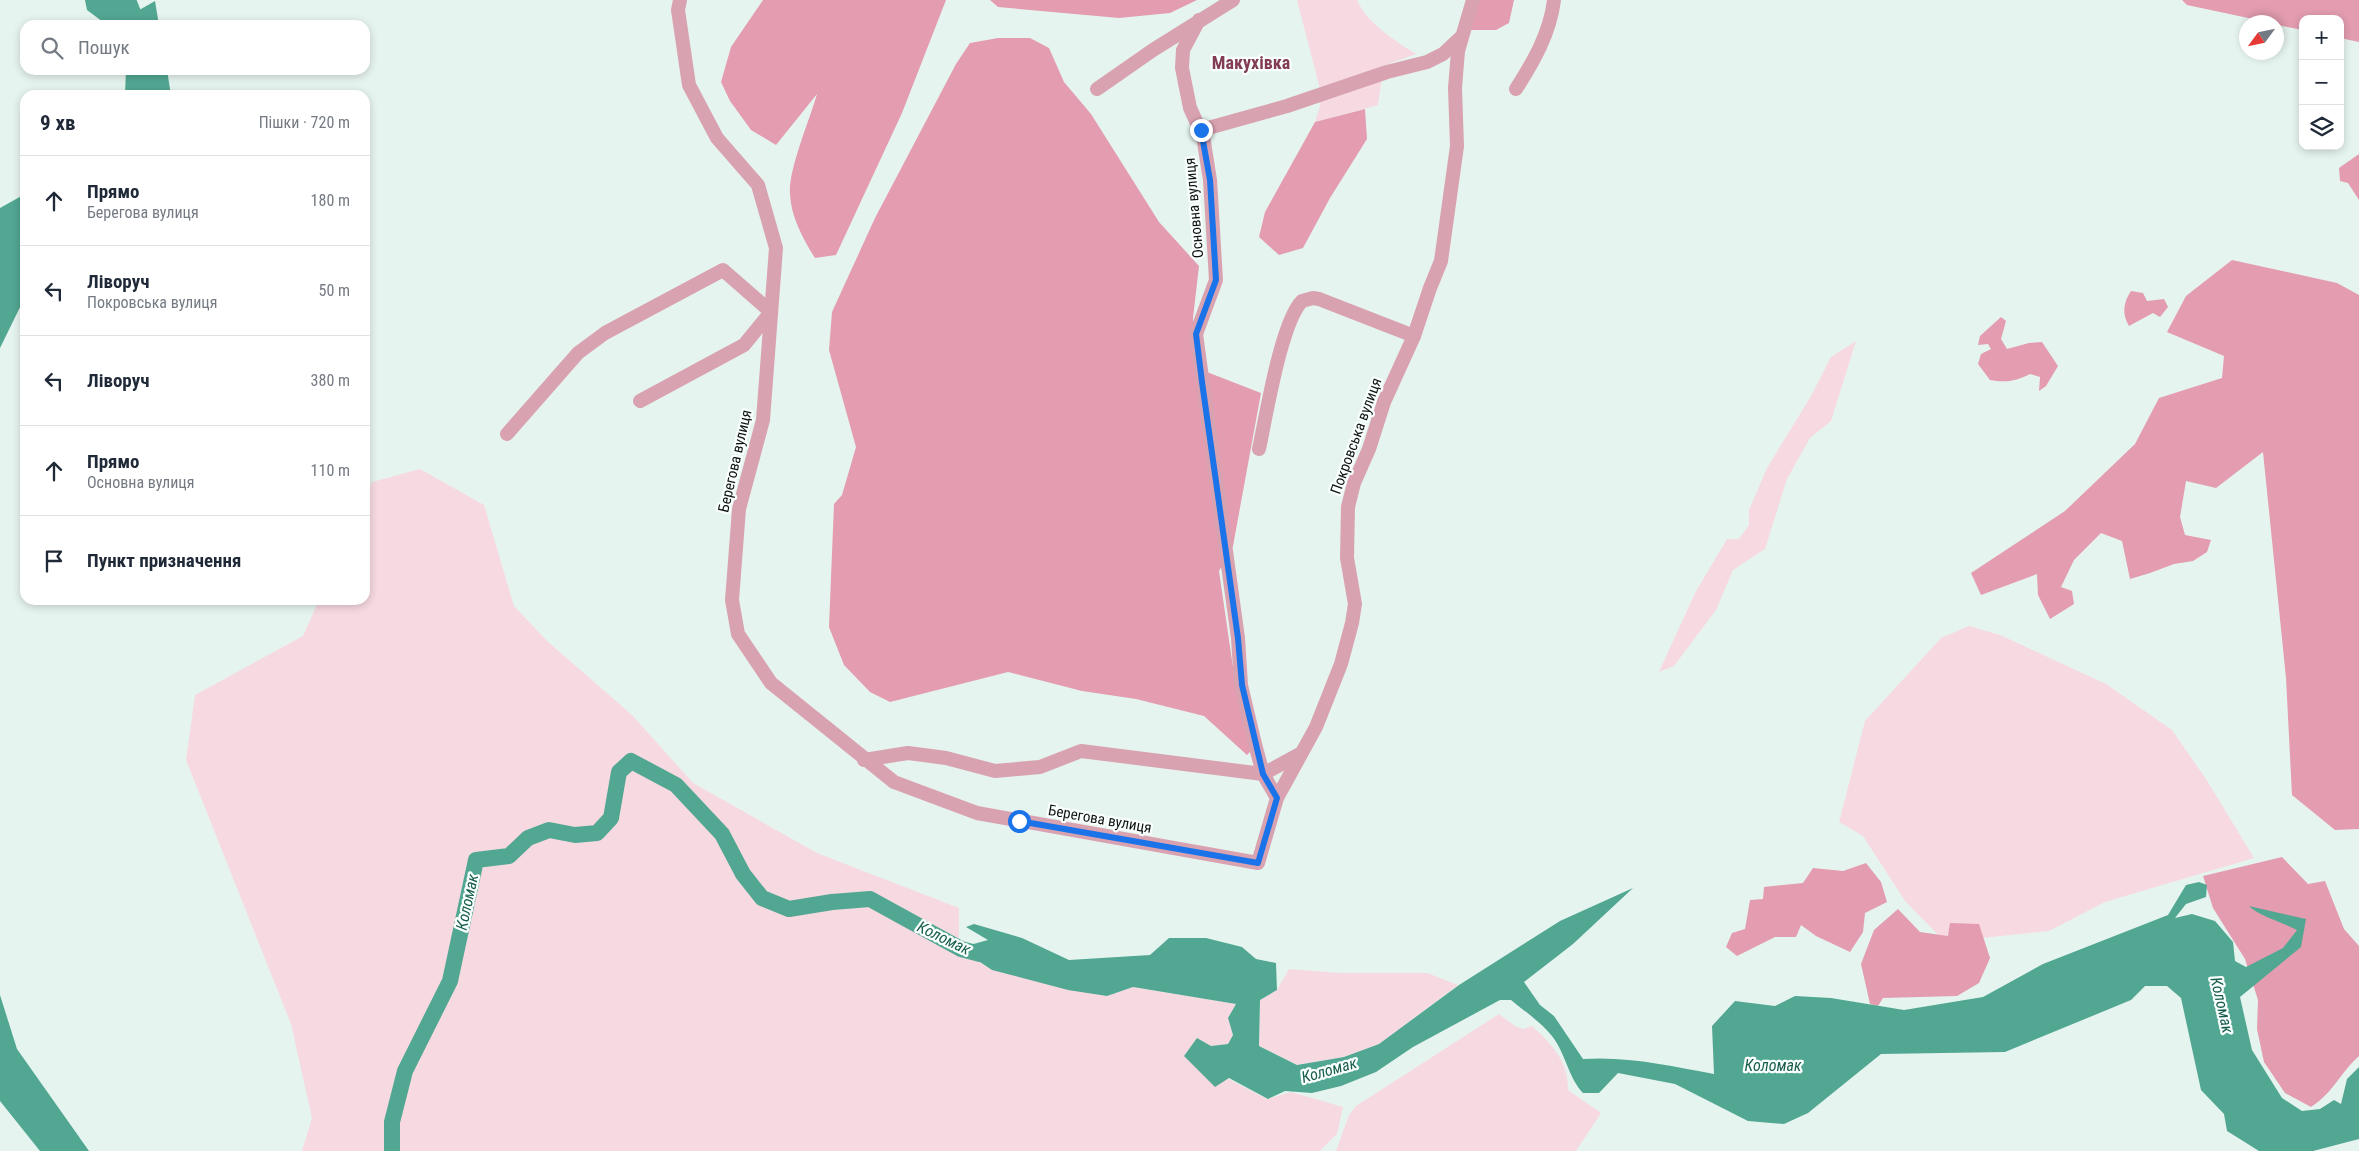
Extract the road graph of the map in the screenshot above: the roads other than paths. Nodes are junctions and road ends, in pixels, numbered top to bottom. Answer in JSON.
{"nodes":[{"id":1,"x":680,"y":0,"type":"edge"},
{"id":2,"x":1233,"y":0,"type":"edge"},
{"id":3,"x":1473,"y":0,"type":"edge"},
{"id":4,"x":1554,"y":0,"type":"edge"},
{"id":5,"x":1199,"y":20,"type":"junction"},
{"id":6,"x":1460,"y":38,"type":"junction"},
{"id":7,"x":1097,"y":89,"type":"dead end"},
{"id":8,"x":1516,"y":89,"type":"dead end"},
{"id":9,"x":1201,"y":130,"type":"junction"},
{"id":10,"x":771,"y":312,"type":"junction"},
{"id":11,"x":1414,"y":336,"type":"junction"},
{"id":12,"x":640,"y":400,"type":"dead end"},
{"id":13,"x":507,"y":434,"type":"dead end"},
{"id":14,"x":1259,"y":449,"type":"dead end"},
{"id":15,"x":1300,"y":754,"type":"junction"},
{"id":16,"x":864,"y":760,"type":"junction"},
{"id":17,"x":1263,"y":774,"type":"junction"},
{"id":18,"x":1277,"y":798,"type":"junction"},
{"id":19,"x":1258,"y":863,"type":"joint"}],
"edges":[{"from":1,"to":10,"type":"street","name":"Берегова вулиця"},
{"from":2,"to":5,"type":"street"},
{"from":3,"to":6,"type":"street","name":"Покровська вулиця"},
{"from":4,"to":8,"type":"street"},
{"from":5,"to":7,"type":"street"},
{"from":5,"to":9,"type":"street","name":"Основна вулиця"},
{"from":6,"to":9,"type":"street"},
{"from":6,"to":11,"type":"street","name":"Покровська вулиця"},
{"from":9,"to":17,"type":"street","name":"Основна вулиця"},
{"from":10,"to":12,"type":"street"},
{"from":10,"to":13,"type":"street"},
{"from":10,"to":16,"type":"street","name":"Берегова вулиця"},
{"from":11,"to":14,"type":"street"},
{"from":11,"to":15,"type":"street","name":"Покровська вулиця"},
{"from":15,"to":17,"type":"street"},
{"from":15,"to":18,"type":"street","name":"Покровська вулиця"},
{"from":16,"to":17,"type":"street"},
{"from":16,"to":19,"type":"street","name":"Берегова вулиця"},
{"from":17,"to":18,"type":"street"},
{"from":18,"to":19,"type":"street","name":"Покровська вулиця"}]}
